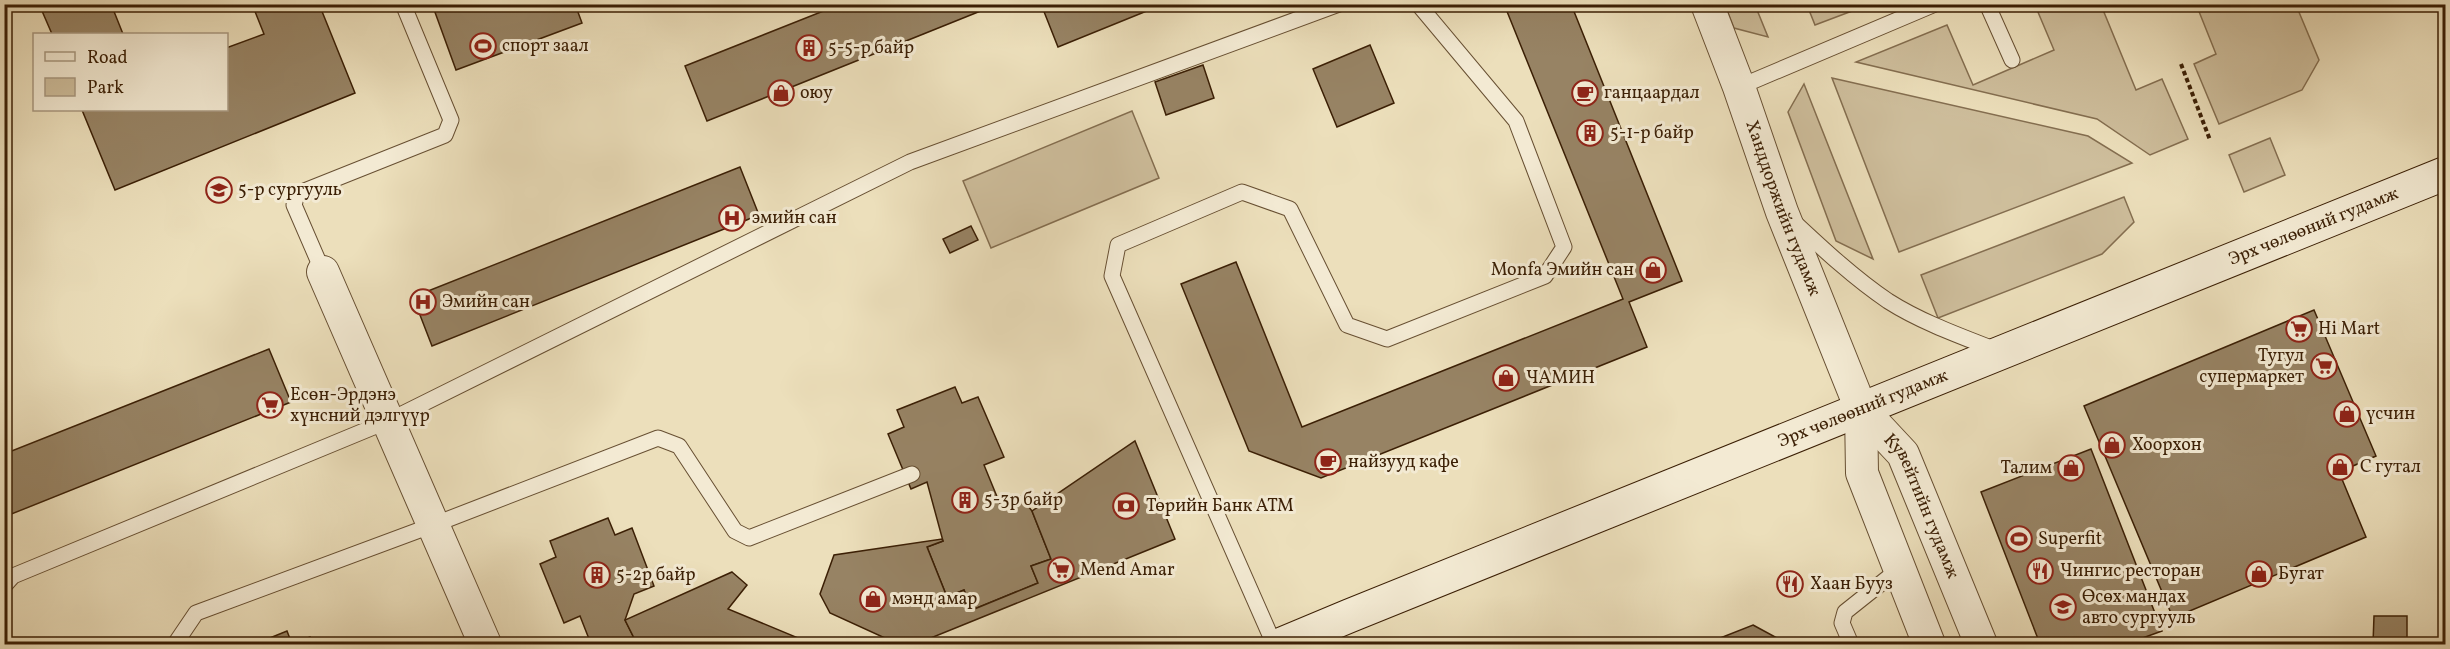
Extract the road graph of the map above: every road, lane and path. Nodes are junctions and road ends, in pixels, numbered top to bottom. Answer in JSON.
{"nodes":[{"id":1,"x":403,"y":4,"type":"edge"},
{"id":2,"x":1339,"y":4,"type":"edge"},
{"id":3,"x":1418,"y":4,"type":"edge"},
{"id":4,"x":1707,"y":4,"type":"edge"},
{"id":5,"x":1935,"y":4,"type":"edge"},
{"id":6,"x":1987,"y":4,"type":"edge"},
{"id":7,"x":2012,"y":60,"type":"dead end"},
{"id":8,"x":2181,"y":64,"type":"dead end"},
{"id":9,"x":1739,"y":87,"type":"junction"},
{"id":10,"x":2210,"y":140,"type":"dead end"},
{"id":11,"x":2445,"y":173,"type":"edge"},
{"id":12,"x":1782,"y":212,"type":"junction"},
{"id":13,"x":323,"y":272,"type":"joint"},
{"id":14,"x":2002,"y":352,"type":"junction"},
{"id":15,"x":1861,"y":409,"type":"junction"},
{"id":16,"x":388,"y":421,"type":"junction"},
{"id":17,"x":912,"y":474,"type":"dead end"},
{"id":18,"x":433,"y":525,"type":"junction"},
{"id":19,"x":1899,"y":569,"type":"junction"},
{"id":20,"x":4,"y":586,"type":"edge"},
{"id":21,"x":175,"y":645,"type":"edge"},
{"id":22,"x":484,"y":645,"type":"edge"},
{"id":23,"x":1274,"y":645,"type":"edge"},
{"id":24,"x":1282,"y":645,"type":"edge"},
{"id":25,"x":1851,"y":645,"type":"edge"},
{"id":26,"x":1929,"y":645,"type":"edge"},
{"id":27,"x":1981,"y":645,"type":"edge"}],
"edges":[{"from":1,"to":13,"type":"lane"},
{"from":2,"to":16,"type":"lane"},
{"from":3,"to":23,"type":"lane"},
{"from":4,"to":9,"type":"street","name":"Ханддоржийн гудамж"},
{"from":5,"to":9,"type":"lane"},
{"from":6,"to":7,"type":"lane"},
{"from":8,"to":10,"type":"path"},
{"from":9,"to":12,"type":"street","name":"Ханддоржийн гудамж"},
{"from":11,"to":14,"type":"main road","name":"Эрх чөлөөний гудамж"},
{"from":12,"to":14,"type":"lane"},
{"from":12,"to":15,"type":"street","name":"Ханддоржийн гудамж"},
{"from":13,"to":16,"type":"street"},
{"from":14,"to":15,"type":"main road","name":"Эрх чөлөөний гудамж"},
{"from":15,"to":19,"type":"street","name":"Кувейтийн гудамж"},
{"from":15,"to":24,"type":"main road","name":"Эрх чөлөөний гудамж"},
{"from":15,"to":27,"type":"street","name":"Кувейтийн гудамж"},
{"from":16,"to":18,"type":"street"},
{"from":16,"to":20,"type":"lane"},
{"from":17,"to":18,"type":"lane"},
{"from":18,"to":21,"type":"lane"},
{"from":18,"to":22,"type":"street"},
{"from":19,"to":25,"type":"lane"},
{"from":19,"to":26,"type":"street","name":"Кувейтийн гудамж"}]}
